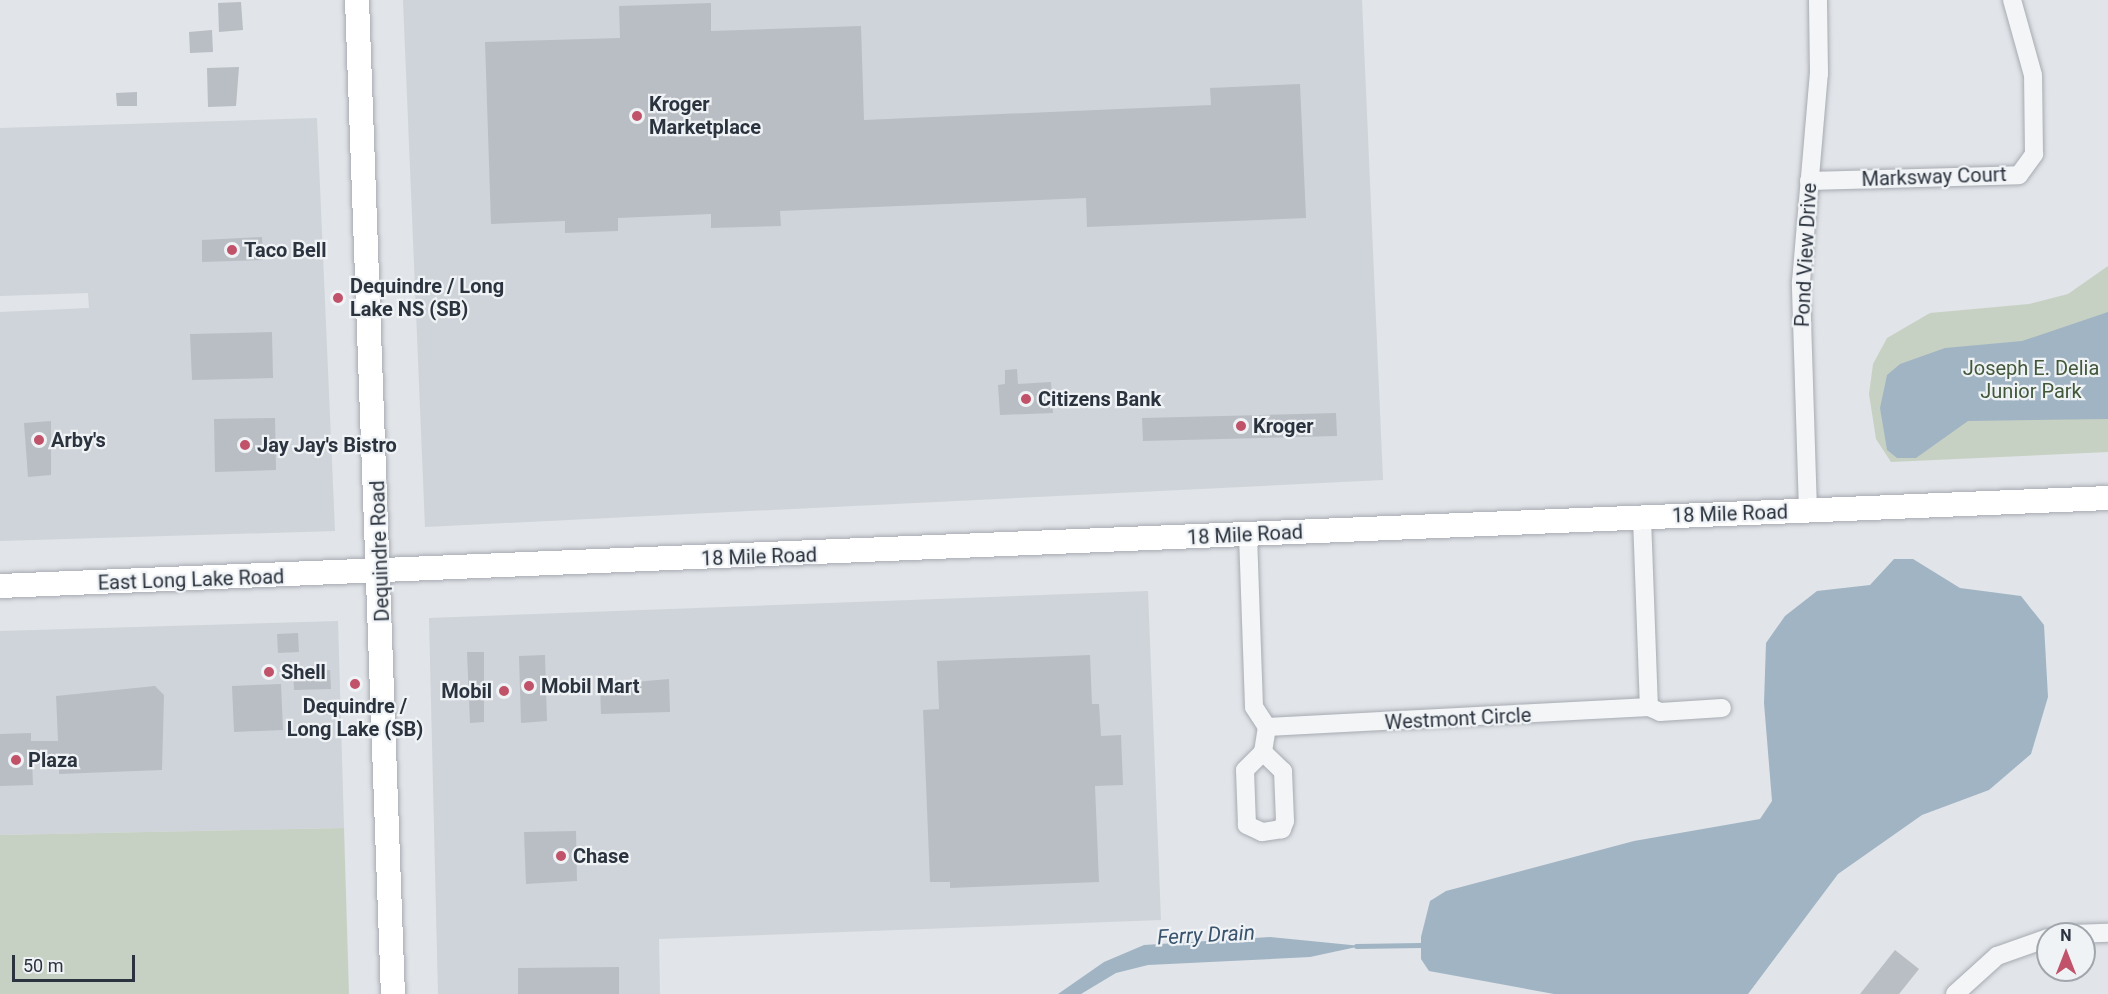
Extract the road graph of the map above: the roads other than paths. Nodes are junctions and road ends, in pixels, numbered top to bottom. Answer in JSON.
{"nodes":[{"id":1,"x":357,"y":0,"type":"edge"},
{"id":2,"x":1818,"y":0,"type":"edge"},
{"id":3,"x":2012,"y":0,"type":"edge"},
{"id":4,"x":1809,"y":181,"type":"junction"},
{"id":5,"x":2108,"y":498,"type":"edge"},
{"id":6,"x":1808,"y":511,"type":"junction"},
{"id":7,"x":1642,"y":518,"type":"junction"},
{"id":8,"x":1248,"y":535,"type":"junction"},
{"id":9,"x":381,"y":574,"type":"junction"},
{"id":10,"x":0,"y":586,"type":"edge"},
{"id":11,"x":1649,"y":706,"type":"junction"},
{"id":12,"x":1722,"y":708,"type":"dead end"},
{"id":13,"x":1267,"y":727,"type":"junction"},
{"id":14,"x":1263,"y":752,"type":"dead end"},
{"id":15,"x":2036,"y":942,"type":"edge"},
{"id":16,"x":393,"y":994,"type":"edge"},
{"id":17,"x":1954,"y":994,"type":"edge"}],
"edges":[{"from":1,"to":9,"type":"main road","name":"Dequindre Road"},
{"from":2,"to":4,"type":"street","name":"Pond View Drive"},
{"from":3,"to":4,"type":"street","name":"Marksway Court"},
{"from":4,"to":6,"type":"street","name":"Pond View Drive"},
{"from":5,"to":6,"type":"main road","name":"18 Mile Road"},
{"from":6,"to":7,"type":"main road","name":"18 Mile Road"},
{"from":7,"to":8,"type":"main road","name":"18 Mile Road"},
{"from":7,"to":11,"type":"street"},
{"from":8,"to":9,"type":"main road","name":"18 Mile Road"},
{"from":8,"to":13,"type":"street"},
{"from":9,"to":10,"type":"main road","name":"East Long Lake Road"},
{"from":9,"to":16,"type":"main road","name":"Dequindre Road"},
{"from":11,"to":12,"type":"street","name":"Westmont Circle"},
{"from":11,"to":13,"type":"street","name":"Westmont Circle"},
{"from":13,"to":14,"type":"street"},
{"from":15,"to":17,"type":"street"}]}
